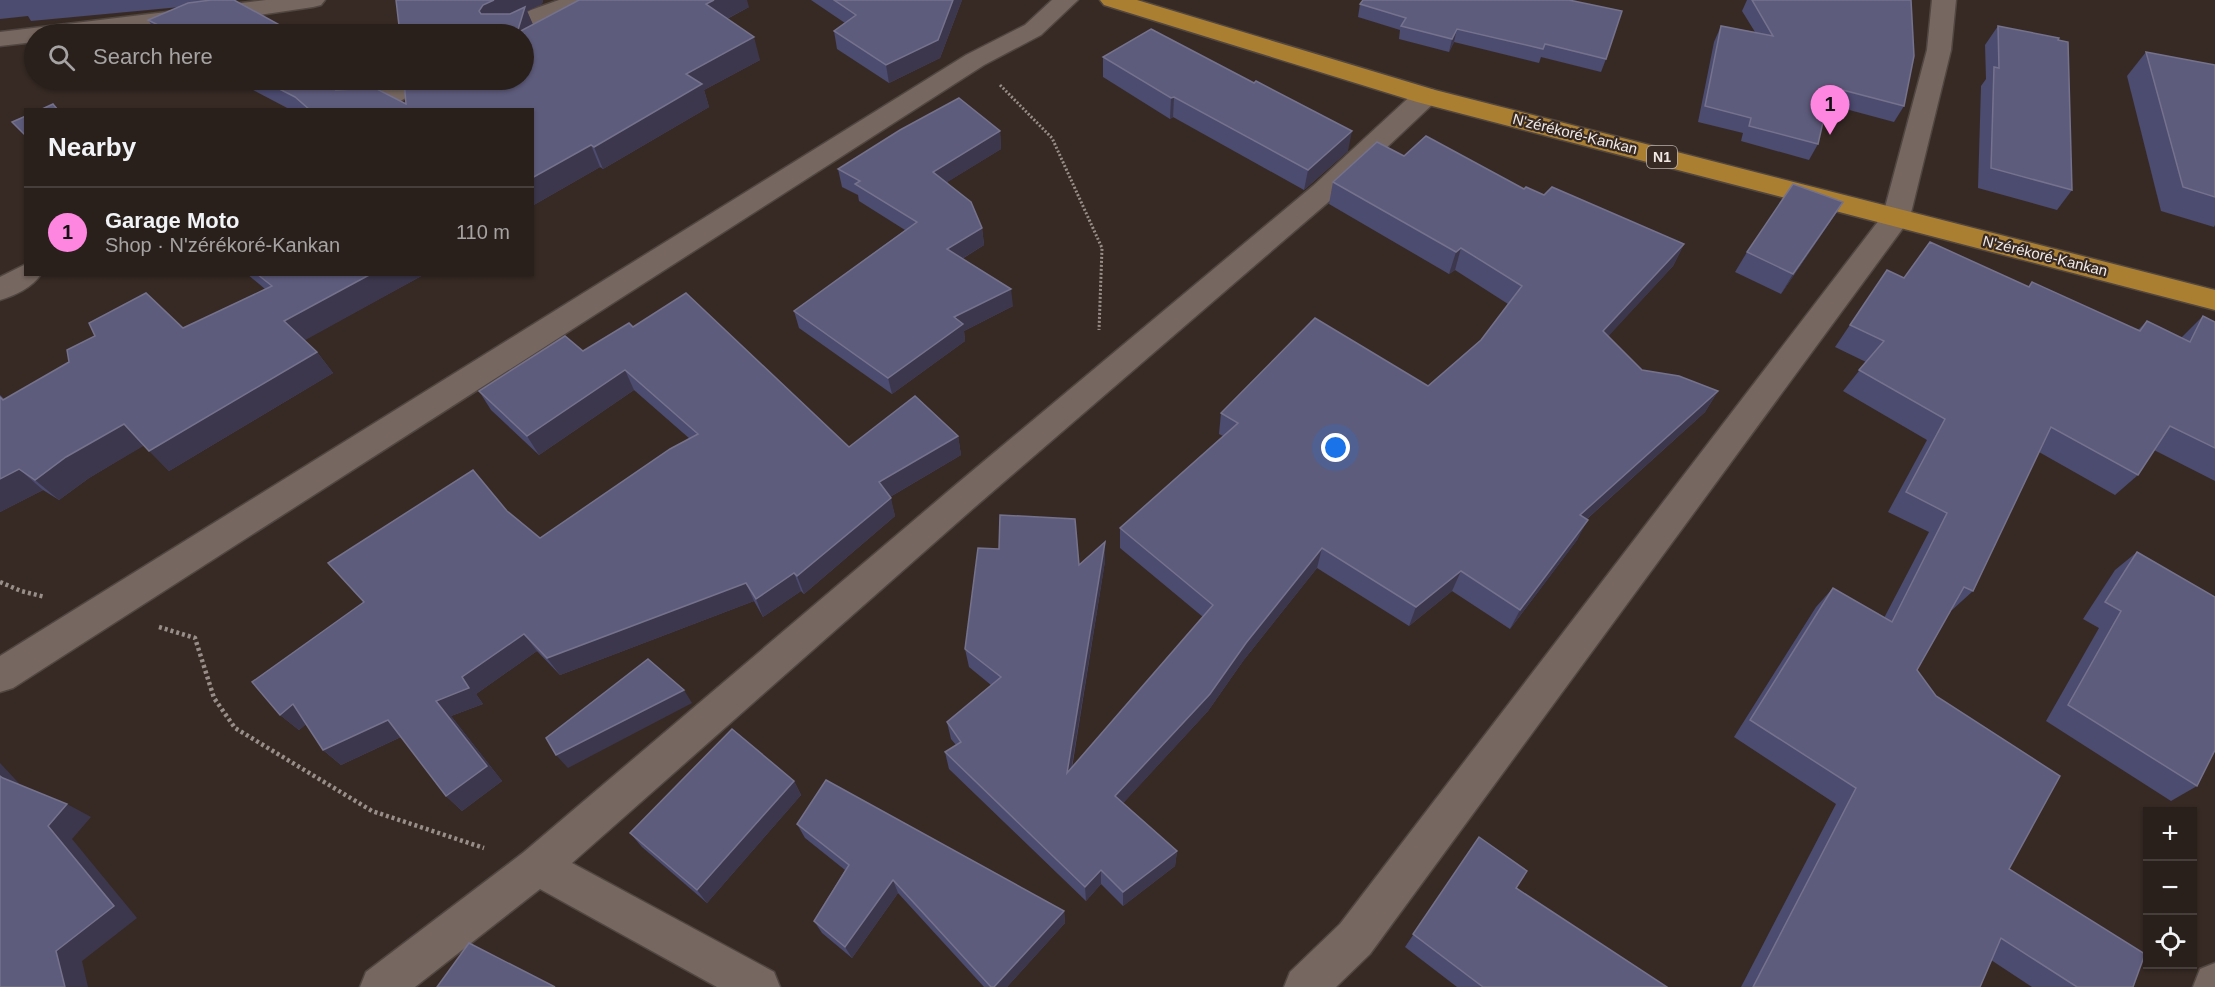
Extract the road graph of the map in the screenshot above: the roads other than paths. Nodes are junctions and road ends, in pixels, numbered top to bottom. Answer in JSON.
{"nodes":[{"id":1,"x":313,"y":0,"type":"edge"},
{"id":2,"x":581,"y":0,"type":"edge"},
{"id":3,"x":1066,"y":0,"type":"edge"},
{"id":4,"x":1112,"y":0,"type":"edge"},
{"id":5,"x":1944,"y":0,"type":"edge"},
{"id":6,"x":137,"y":24,"type":"edge"},
{"id":7,"x":522,"y":24,"type":"edge"},
{"id":8,"x":24,"y":36,"type":"edge"},
{"id":9,"x":0,"y":39,"type":"edge"},
{"id":10,"x":401,"y":90,"type":"edge"},
{"id":11,"x":1426,"y":96,"type":"junction"},
{"id":12,"x":367,"y":108,"type":"edge"},
{"id":13,"x":1896,"y":217,"type":"junction"},
{"id":14,"x":24,"y":276,"type":"edge"},
{"id":15,"x":0,"y":290,"type":"edge"},
{"id":16,"x":2215,"y":300,"type":"edge"},
{"id":17,"x":0,"y":676,"type":"edge"},
{"id":18,"x":538,"y":866,"type":"junction"},
{"id":19,"x":381,"y":987,"type":"edge"},
{"id":20,"x":759,"y":987,"type":"edge"},
{"id":21,"x":1305,"y":987,"type":"edge"}],
"edges":[{"from":1,"to":6,"type":"street"},
{"from":2,"to":7,"type":"street"},
{"from":3,"to":17,"type":"street"},
{"from":4,"to":11,"type":"highway","name":"N'zérékoré-Kankan","number":"N1"},
{"from":5,"to":13,"type":"street"},
{"from":8,"to":9,"type":"street"},
{"from":10,"to":12,"type":"street"},
{"from":11,"to":13,"type":"highway","name":"N'zérékoré-Kankan","number":"N1"},
{"from":11,"to":18,"type":"street"},
{"from":13,"to":16,"type":"highway","name":"N'zérékoré-Kankan","number":"N1"},
{"from":13,"to":21,"type":"street"},
{"from":14,"to":15,"type":"street"},
{"from":18,"to":19,"type":"street"},
{"from":18,"to":20,"type":"street"}]}
